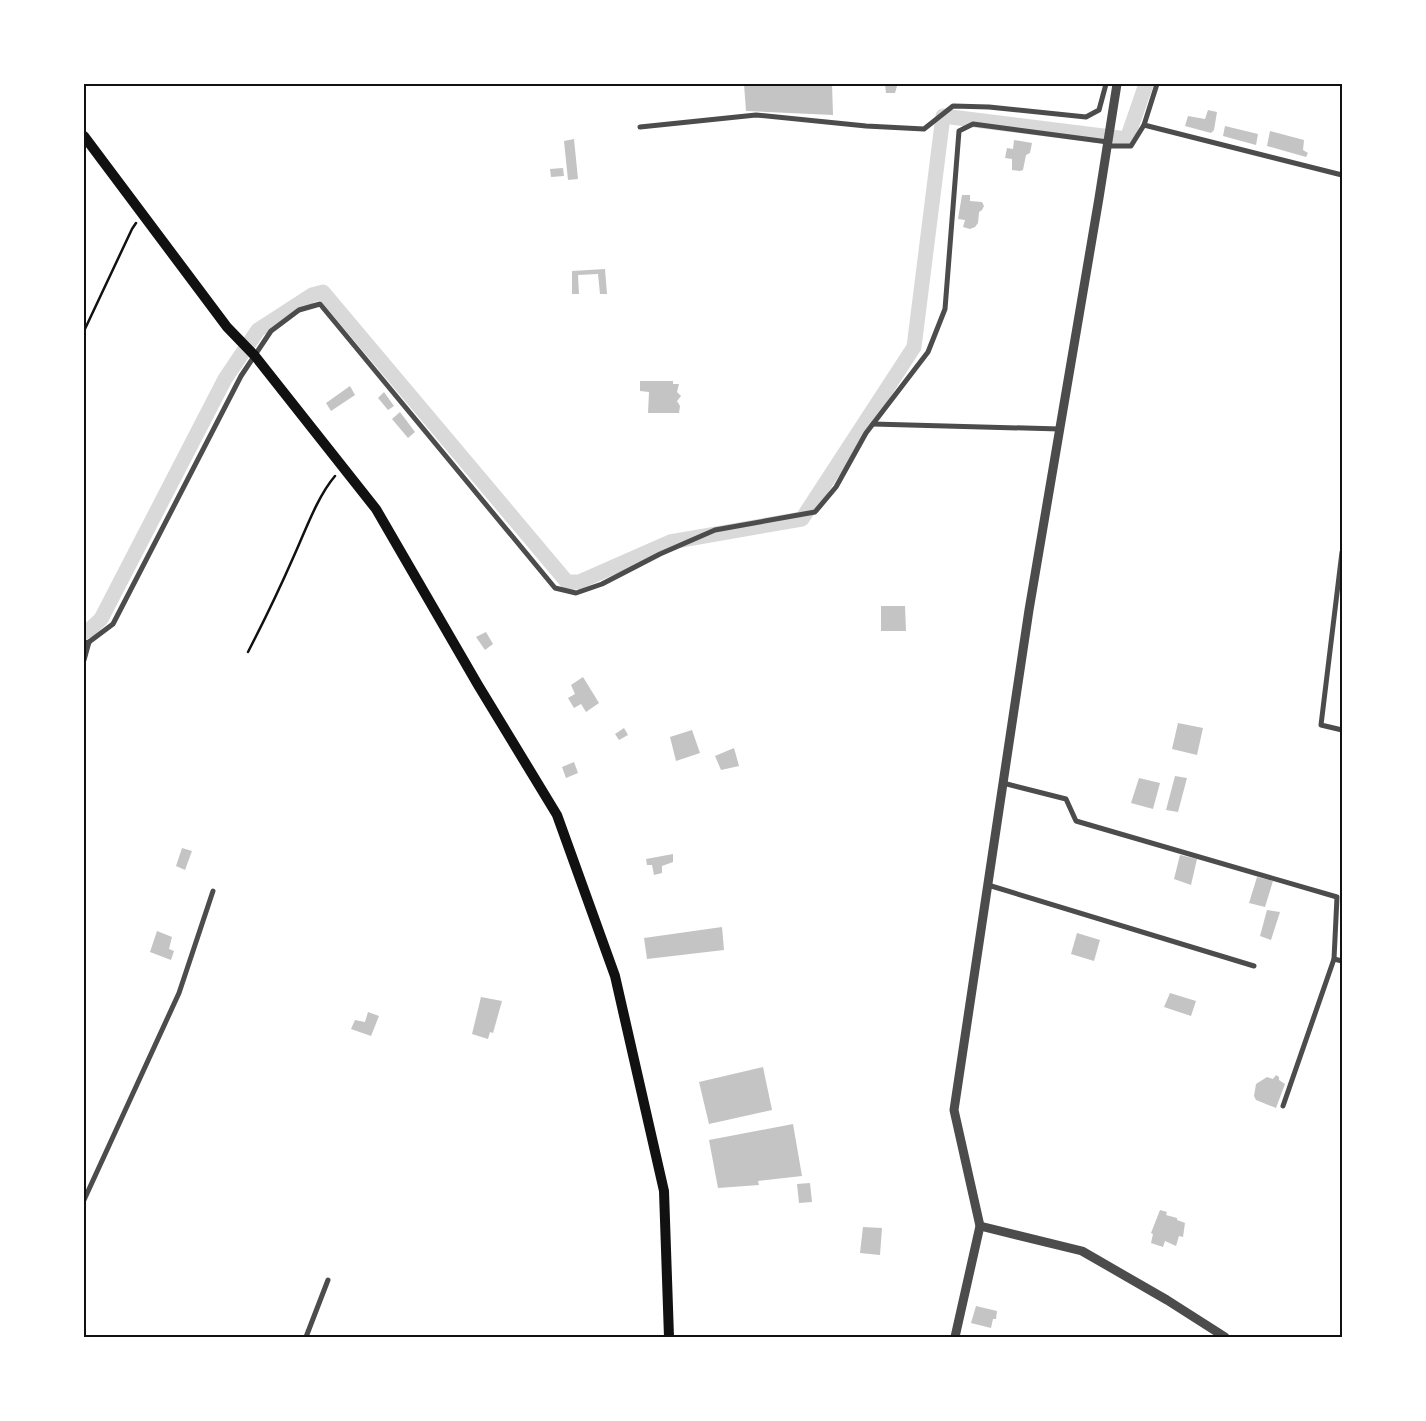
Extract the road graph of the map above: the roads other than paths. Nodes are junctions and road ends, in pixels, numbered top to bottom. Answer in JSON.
{"nodes":[{"id":1,"x":1106,"y":84,"type":"edge"},
{"id":2,"x":1117,"y":84,"type":"edge"},
{"id":3,"x":1157,"y":84,"type":"edge"},
{"id":4,"x":1144,"y":125,"type":"junction"},
{"id":5,"x":640,"y":127,"type":"dead end"},
{"id":6,"x":84,"y":136,"type":"edge"},
{"id":7,"x":1107,"y":144,"type":"junction"},
{"id":8,"x":1342,"y":175,"type":"edge"},
{"id":9,"x":255,"y":356,"type":"junction"},
{"id":10,"x":873,"y":424,"type":"junction"},
{"id":11,"x":1060,"y":429,"type":"junction"},
{"id":12,"x":1342,"y":552,"type":"edge"},
{"id":13,"x":86,"y":642,"type":"edge"},
{"id":14,"x":84,"y":660,"type":"edge"},
{"id":15,"x":1342,"y":730,"type":"edge"},
{"id":16,"x":1003,"y":784,"type":"junction"},
{"id":17,"x":988,"y":885,"type":"junction"},
{"id":18,"x":213,"y":891,"type":"dead end"},
{"id":19,"x":1334,"y":959,"type":"junction"},
{"id":20,"x":1342,"y":961,"type":"edge"},
{"id":21,"x":1254,"y":966,"type":"dead end"},
{"id":22,"x":1283,"y":1106,"type":"dead end"},
{"id":23,"x":84,"y":1200,"type":"edge"},
{"id":24,"x":980,"y":1226,"type":"junction"},
{"id":25,"x":328,"y":1280,"type":"dead end"},
{"id":26,"x":306,"y":1337,"type":"edge"},
{"id":27,"x":669,"y":1337,"type":"edge"},
{"id":28,"x":955,"y":1337,"type":"edge"},
{"id":29,"x":1225,"y":1337,"type":"edge"}],
"edges":[{"from":1,"to":5,"type":"street"},
{"from":2,"to":7,"type":"street"},
{"from":3,"to":4,"type":"street"},
{"from":4,"to":7,"type":"street"},
{"from":4,"to":8,"type":"street"},
{"from":6,"to":9,"type":"main road"},
{"from":7,"to":10,"type":"street"},
{"from":7,"to":11,"type":"street"},
{"from":9,"to":10,"type":"street"},
{"from":9,"to":13,"type":"street"},
{"from":9,"to":27,"type":"main road"},
{"from":10,"to":11,"type":"street"},
{"from":11,"to":16,"type":"street"},
{"from":12,"to":15,"type":"street"},
{"from":13,"to":14,"type":"street"},
{"from":16,"to":17,"type":"street"},
{"from":16,"to":19,"type":"street"},
{"from":17,"to":21,"type":"street"},
{"from":17,"to":24,"type":"street"},
{"from":18,"to":23,"type":"street"},
{"from":19,"to":20,"type":"street"},
{"from":19,"to":22,"type":"street"},
{"from":24,"to":28,"type":"street"},
{"from":24,"to":29,"type":"street"},
{"from":25,"to":26,"type":"street"}]}
